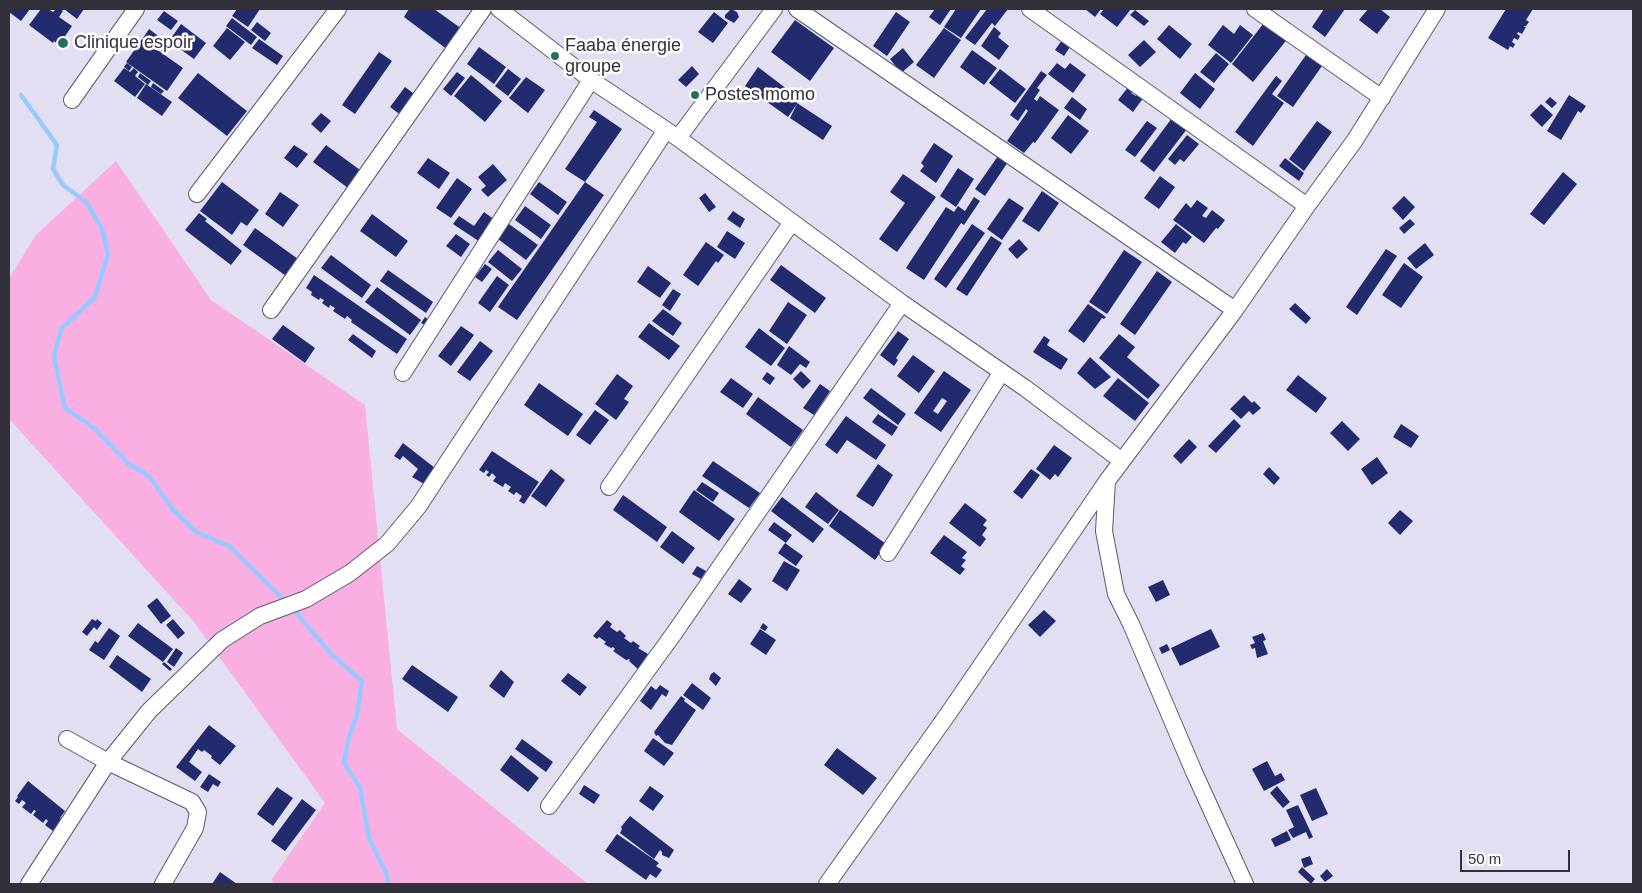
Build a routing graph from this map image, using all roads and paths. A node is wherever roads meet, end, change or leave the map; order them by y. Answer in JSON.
{"nodes":[{"id":1,"x":136,"y":9,"type":"edge"},
{"id":2,"x":338,"y":9,"type":"edge"},
{"id":3,"x":483,"y":9,"type":"edge"},
{"id":4,"x":499,"y":9,"type":"edge"},
{"id":5,"x":774,"y":9,"type":"edge"},
{"id":6,"x":797,"y":9,"type":"edge"},
{"id":7,"x":1030,"y":9,"type":"edge"},
{"id":8,"x":1255,"y":9,"type":"edge"},
{"id":9,"x":1436,"y":9,"type":"edge"},
{"id":10,"x":591,"y":80,"type":"junction"},
{"id":11,"x":1382,"y":98,"type":"junction"},
{"id":12,"x":72,"y":100,"type":"dead end"},
{"id":13,"x":672,"y":134,"type":"junction"},
{"id":14,"x":197,"y":194,"type":"dead end"},
{"id":15,"x":1307,"y":206,"type":"junction"},
{"id":16,"x":792,"y":222,"type":"junction"},
{"id":17,"x":902,"y":303,"type":"junction"},
{"id":18,"x":272,"y":310,"type":"dead end"},
{"id":19,"x":1235,"y":310,"type":"junction"},
{"id":20,"x":403,"y":373,"type":"dead end"},
{"id":21,"x":1002,"y":373,"type":"junction"},
{"id":22,"x":1122,"y":461,"type":"junction"},
{"id":23,"x":1107,"y":480,"type":"junction"},
{"id":24,"x":609,"y":487,"type":"dead end"},
{"id":25,"x":888,"y":553,"type":"dead end"},
{"id":26,"x":67,"y":739,"type":"dead end"},
{"id":27,"x":108,"y":762,"type":"junction"},
{"id":28,"x":549,"y":806,"type":"dead end"},
{"id":29,"x":30,"y":884,"type":"edge"},
{"id":30,"x":163,"y":884,"type":"edge"},
{"id":31,"x":827,"y":884,"type":"edge"},
{"id":32,"x":1245,"y":884,"type":"edge"}],
"edges":[{"from":1,"to":12,"type":"street"},
{"from":2,"to":14,"type":"street"},
{"from":3,"to":18,"type":"street"},
{"from":4,"to":10,"type":"street"},
{"from":5,"to":13,"type":"street"},
{"from":6,"to":19,"type":"street"},
{"from":7,"to":15,"type":"street"},
{"from":8,"to":11,"type":"street"},
{"from":9,"to":11,"type":"street"},
{"from":10,"to":13,"type":"street"},
{"from":10,"to":20,"type":"street"},
{"from":11,"to":15,"type":"street"},
{"from":13,"to":16,"type":"street"},
{"from":13,"to":27,"type":"street"},
{"from":15,"to":19,"type":"street"},
{"from":16,"to":17,"type":"street"},
{"from":16,"to":24,"type":"street"},
{"from":17,"to":21,"type":"street"},
{"from":17,"to":28,"type":"street"},
{"from":19,"to":22,"type":"street"},
{"from":21,"to":22,"type":"street"},
{"from":21,"to":25,"type":"street"},
{"from":22,"to":23,"type":"street"},
{"from":23,"to":31,"type":"street"},
{"from":23,"to":32,"type":"street"},
{"from":26,"to":27,"type":"street"},
{"from":27,"to":29,"type":"street"},
{"from":27,"to":30,"type":"street"}]}
